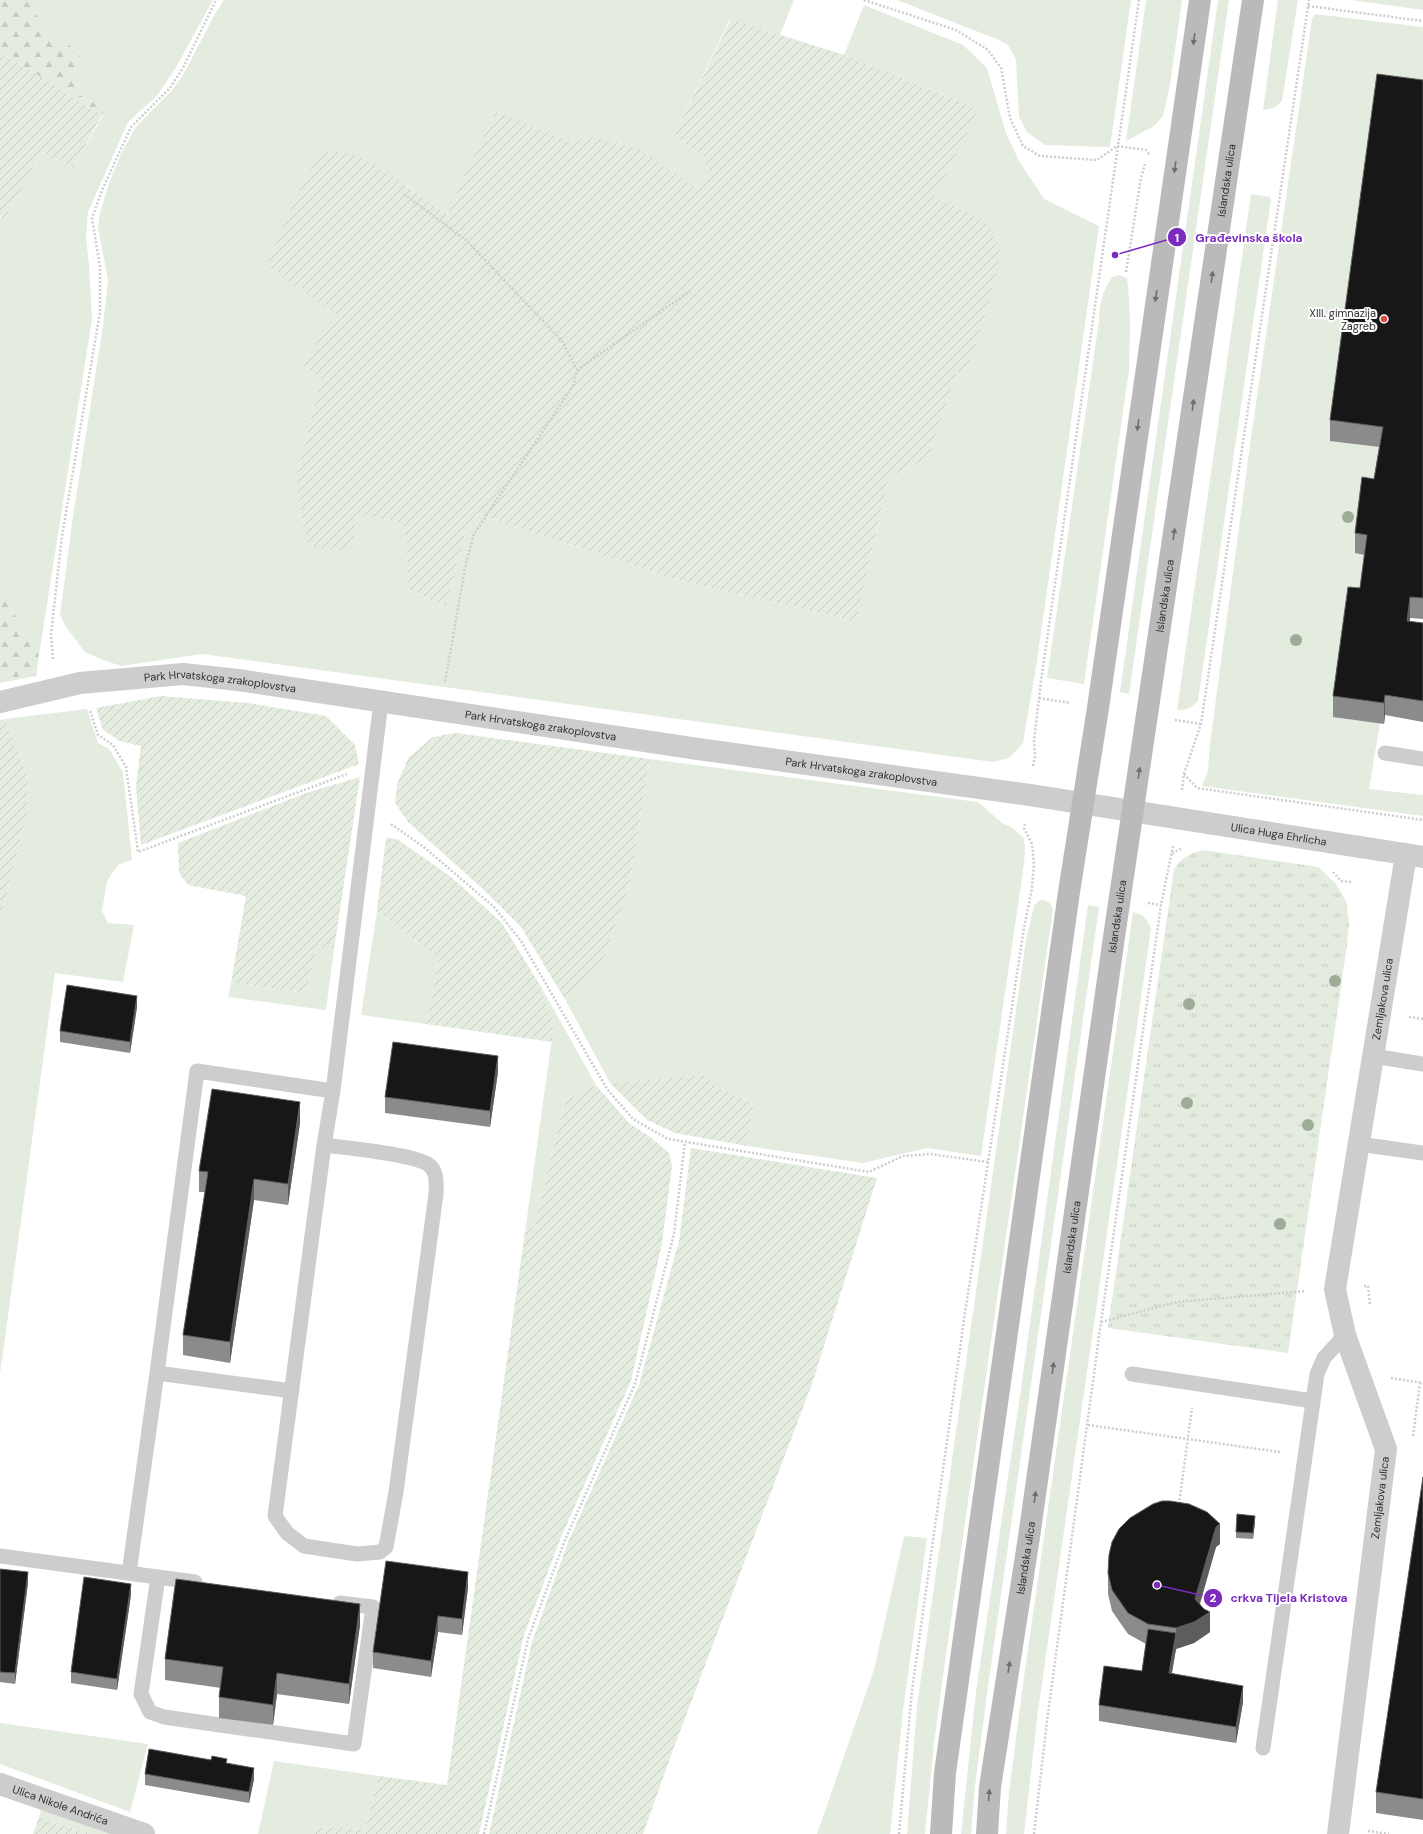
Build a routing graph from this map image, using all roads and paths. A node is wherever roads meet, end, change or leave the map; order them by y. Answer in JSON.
{"nodes":[{"id":1,"x":216,"y":0,"type":"edge"},
{"id":2,"x":864,"y":0,"type":"edge"},
{"id":3,"x":1139,"y":0,"type":"edge"},
{"id":4,"x":1200,"y":0,"type":"edge"},
{"id":5,"x":1253,"y":0,"type":"edge"},
{"id":6,"x":1309,"y":0,"type":"edge"},
{"id":7,"x":1308,"y":6,"type":"junction"},
{"id":8,"x":1423,"y":21,"type":"edge"},
{"id":9,"x":1117,"y":146,"type":"junction"},
{"id":10,"x":404,"y":194,"type":"dead end"},
{"id":11,"x":1126,"y":272,"type":"dead end"},
{"id":12,"x":690,"y":291,"type":"dead end"},
{"id":13,"x":577,"y":370,"type":"junction"},
{"id":14,"x":80,"y":683,"type":"junction"},
{"id":15,"x":444,"y":685,"type":"dead end"},
{"id":16,"x":56,"y":689,"type":"junction"},
{"id":17,"x":1039,"y":698,"type":"junction"},
{"id":18,"x":0,"y":702,"type":"edge"},
{"id":19,"x":382,"y":702,"type":"junction"},
{"id":20,"x":1071,"y":703,"type":"dead end"},
{"id":21,"x":1175,"y":720,"type":"dead end"},
{"id":22,"x":1201,"y":724,"type":"junction"},
{"id":23,"x":1385,"y":753,"type":"dead end"},
{"id":24,"x":1035,"y":756,"type":"dead end"},
{"id":25,"x":1423,"y":759,"type":"edge"},
{"id":26,"x":374,"y":765,"type":"junction"},
{"id":27,"x":1184,"y":774,"type":"junction"},
{"id":28,"x":1183,"y":784,"type":"dead end"},
{"id":29,"x":1082,"y":804,"type":"junction"},
{"id":30,"x":368,"y":807,"type":"junction"},
{"id":31,"x":1134,"y":812,"type":"junction"},
{"id":32,"x":1423,"y":820,"type":"edge"},
{"id":33,"x":1024,"y":828,"type":"dead end"},
{"id":34,"x":1173,"y":844,"type":"dead end"},
{"id":35,"x":1415,"y":856,"type":"edge"},
{"id":36,"x":1408,"y":1016,"type":"dead end"},
{"id":37,"x":1423,"y":1019,"type":"edge"},
{"id":38,"x":1373,"y":1056,"type":"junction"},
{"id":39,"x":1423,"y":1064,"type":"edge"},
{"id":40,"x":333,"y":1091,"type":"junction"},
{"id":41,"x":685,"y":1142,"type":"junction"},
{"id":42,"x":1358,"y":1144,"type":"junction"},
{"id":43,"x":324,"y":1145,"type":"junction"},
{"id":44,"x":1423,"y":1153,"type":"edge"},
{"id":45,"x":988,"y":1162,"type":"junction"},
{"id":46,"x":1312,"y":1290,"type":"dead end"},
{"id":47,"x":1101,"y":1322,"type":"junction"},
{"id":48,"x":1345,"y":1335,"type":"junction"},
{"id":49,"x":157,"y":1373,"type":"junction"},
{"id":50,"x":1132,"y":1374,"type":"dead end"},
{"id":51,"x":1196,"y":1384,"type":"junction"},
{"id":52,"x":292,"y":1391,"type":"junction"},
{"id":53,"x":1313,"y":1401,"type":"junction"},
{"id":54,"x":1088,"y":1425,"type":"junction"},
{"id":55,"x":1188,"y":1439,"type":"junction"},
{"id":56,"x":1305,"y":1456,"type":"junction"},
{"id":57,"x":1179,"y":1508,"type":"edge"},
{"id":58,"x":0,"y":1556,"type":"edge"},
{"id":59,"x":129,"y":1573,"type":"junction"},
{"id":60,"x":158,"y":1577,"type":"junction"},
{"id":61,"x":212,"y":1585,"type":"edge"},
{"id":62,"x":327,"y":1601,"type":"edge"},
{"id":63,"x":1263,"y":1748,"type":"dead end"},
{"id":64,"x":0,"y":1784,"type":"edge"},
{"id":65,"x":1367,"y":1831,"type":"dead end"},
{"id":66,"x":144,"y":1834,"type":"edge"},
{"id":67,"x":484,"y":1834,"type":"edge"},
{"id":68,"x":899,"y":1834,"type":"edge"},
{"id":69,"x":941,"y":1834,"type":"edge"},
{"id":70,"x":986,"y":1834,"type":"edge"},
{"id":71,"x":1034,"y":1834,"type":"edge"},
{"id":72,"x":1338,"y":1834,"type":"edge"},
{"id":73,"x":1389,"y":1834,"type":"edge"}],
"edges":[{"from":1,"to":16,"type":"path"},
{"from":2,"to":9,"type":"path"},
{"from":3,"to":9,"type":"path"},
{"from":4,"to":29,"type":"street","one_way":true},
{"from":31,"to":5,"type":"street","name":"Islandska ulica","one_way":true},
{"from":6,"to":7,"type":"path"},
{"from":7,"to":8,"type":"path"},
{"from":7,"to":22,"type":"path"},
{"from":9,"to":11,"type":"path"},
{"from":9,"to":17,"type":"path"},
{"from":10,"to":13,"type":"path"},
{"from":12,"to":13,"type":"path"},
{"from":13,"to":15,"type":"path"},
{"from":14,"to":16,"type":"street","name":"Park Hrvatskoga zrakoplovstva"},
{"from":14,"to":19,"type":"street","name":"Park Hrvatskoga zrakoplovstva"},
{"from":14,"to":26,"type":"path"},
{"from":16,"to":18,"type":"street","name":"Park Hrvatskoga zrakoplovstva"},
{"from":17,"to":20,"type":"path"},
{"from":17,"to":24,"type":"path"},
{"from":19,"to":26,"type":"lane"},
{"from":19,"to":29,"type":"street","name":"Park Hrvatskoga zrakoplovstva"},
{"from":21,"to":22,"type":"path"},
{"from":22,"to":27,"type":"path"},
{"from":23,"to":25,"type":"lane"},
{"from":26,"to":30,"type":"lane"},
{"from":27,"to":28,"type":"path"},
{"from":27,"to":32,"type":"path"},
{"from":29,"to":31,"type":"street","name":"Park Hrvatskoga zrakoplovstva"},
{"from":29,"to":69,"type":"street"},
{"from":30,"to":40,"type":"lane"},
{"from":30,"to":41,"type":"path"},
{"from":31,"to":35,"type":"street","name":"Ulica Huga Ehrlicha"},
{"from":70,"to":31,"type":"street","name":"Islandska ulica","one_way":true},
{"from":33,"to":45,"type":"path"},
{"from":34,"to":47,"type":"path"},
{"from":35,"to":38,"type":"street","name":"Zemljakova ulica"},
{"from":36,"to":37,"type":"path"},
{"from":38,"to":39,"type":"lane"},
{"from":38,"to":42,"type":"street","name":"Zemljakova ulica"},
{"from":40,"to":43,"type":"lane"},
{"from":40,"to":49,"type":"lane"},
{"from":41,"to":45,"type":"path"},
{"from":41,"to":67,"type":"path"},
{"from":42,"to":44,"type":"lane"},
{"from":42,"to":48,"type":"street","name":"Zemljakova ulica"},
{"from":43,"to":52,"type":"lane"},
{"from":43,"to":52,"type":"lane"},
{"from":45,"to":68,"type":"path"},
{"from":46,"to":47,"type":"path"},
{"from":47,"to":54,"type":"path"},
{"from":48,"to":53,"type":"lane"},
{"from":48,"to":72,"type":"street","name":"Zemljakova ulica"},
{"from":49,"to":52,"type":"lane"},
{"from":49,"to":59,"type":"lane"},
{"from":50,"to":51,"type":"lane"},
{"from":51,"to":53,"type":"lane"},
{"from":51,"to":55,"type":"path"},
{"from":53,"to":56,"type":"lane"},
{"from":54,"to":55,"type":"path"},
{"from":54,"to":71,"type":"path"},
{"from":55,"to":56,"type":"path"},
{"from":55,"to":57,"type":"path"},
{"from":56,"to":63,"type":"lane"},
{"from":58,"to":59,"type":"lane"},
{"from":59,"to":60,"type":"lane"},
{"from":60,"to":61,"type":"lane"},
{"from":60,"to":62,"type":"lane"},
{"from":64,"to":66,"type":"street","name":"Ulica Nikole Andrića"},
{"from":65,"to":73,"type":"path"}]}
